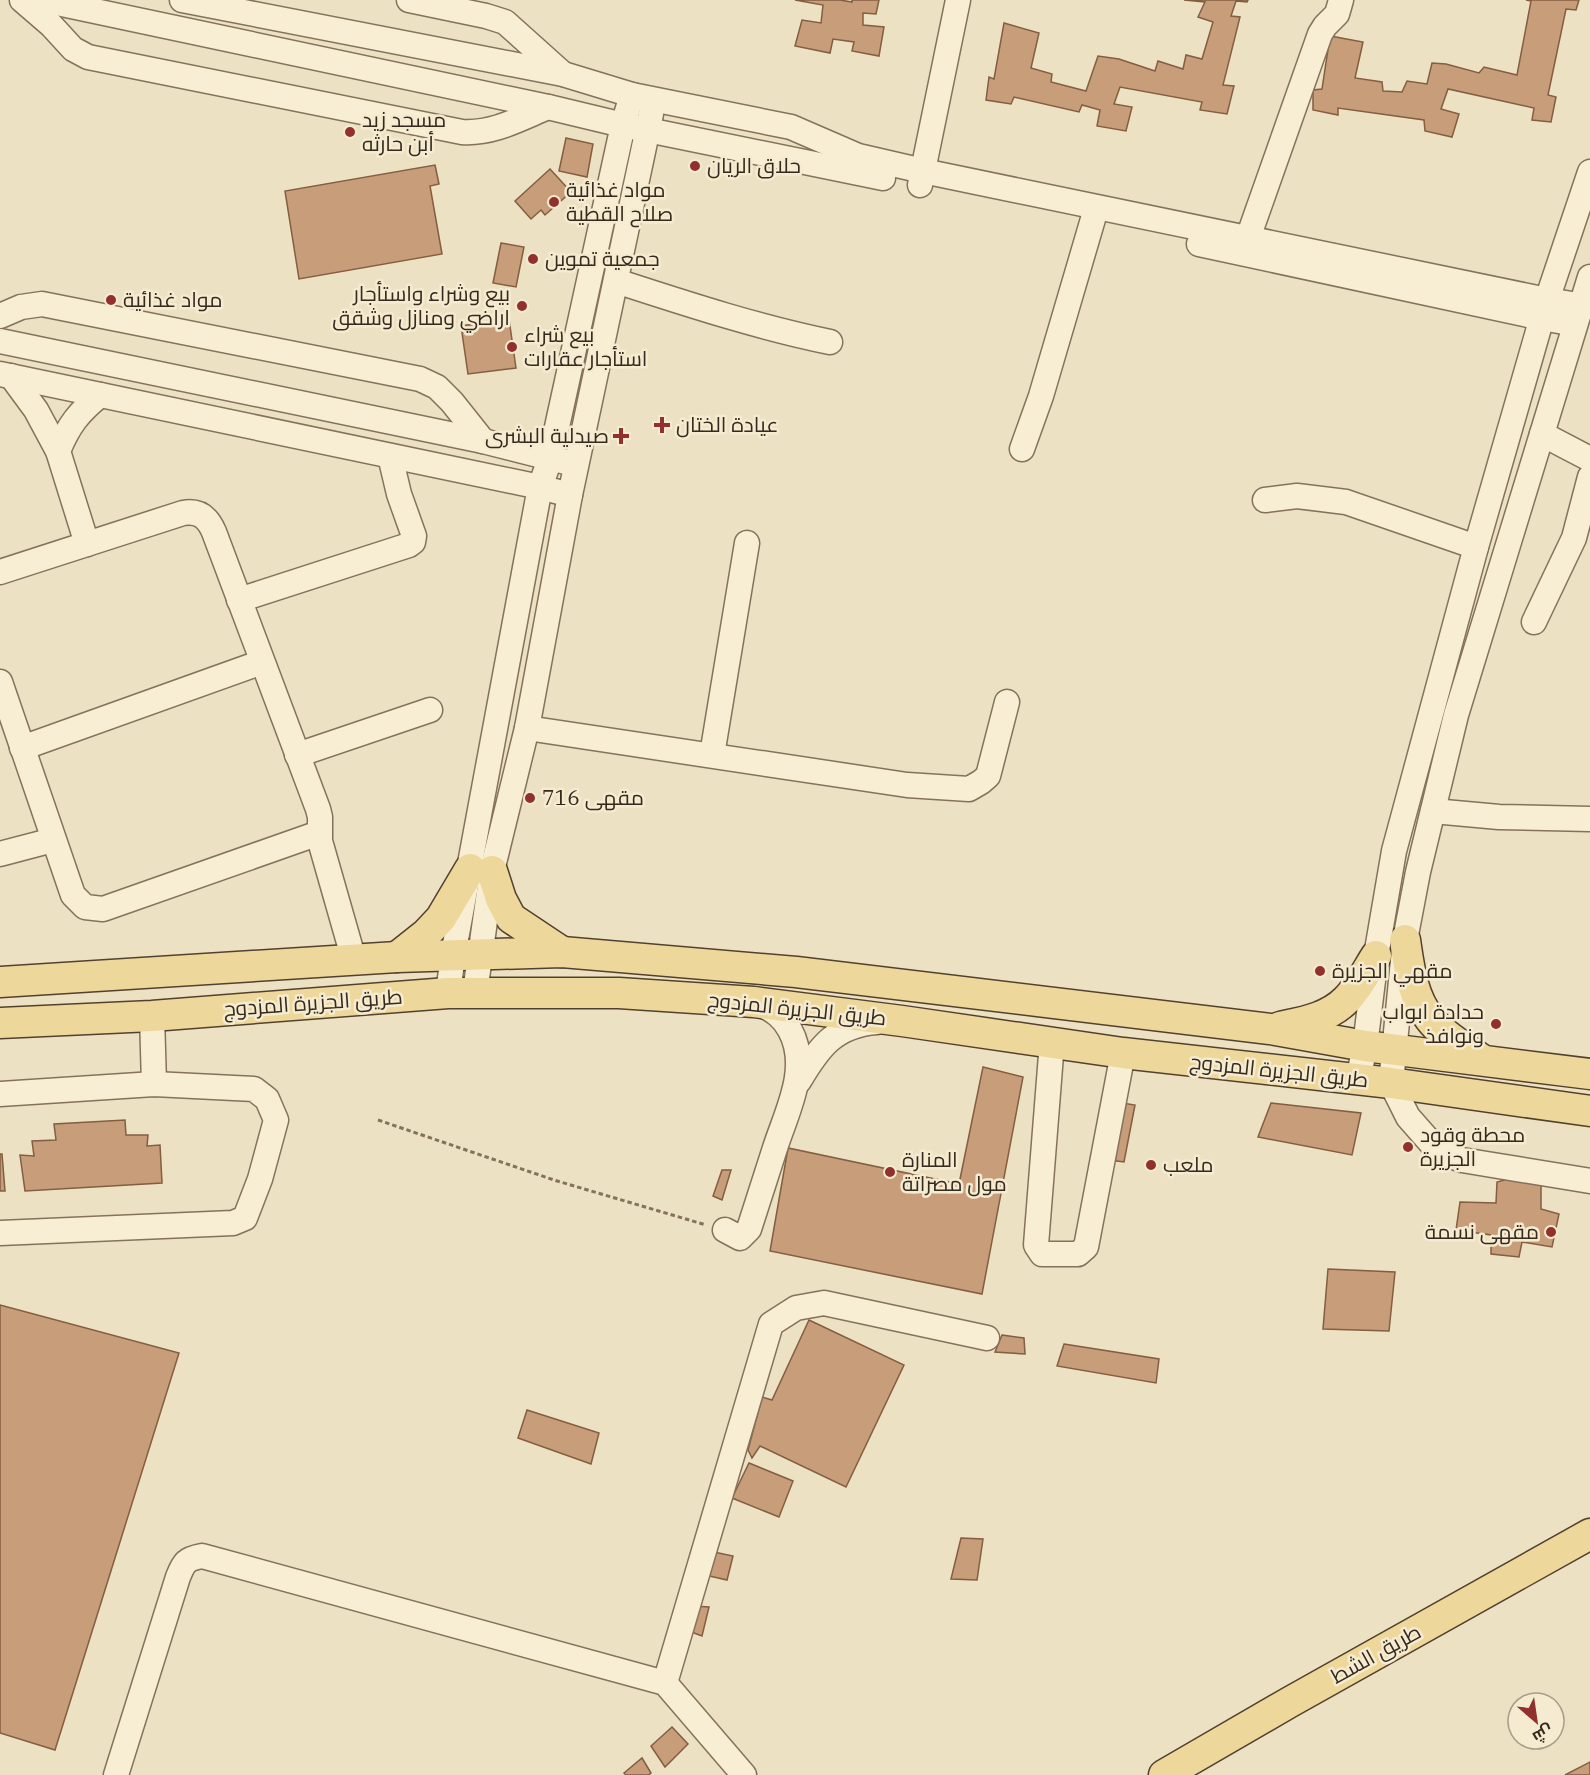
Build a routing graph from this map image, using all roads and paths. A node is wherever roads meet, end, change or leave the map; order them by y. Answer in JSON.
{"nodes":[{"id":1,"x":22,"y":0,"type":"edge"},
{"id":2,"x":43,"y":0,"type":"edge"},
{"id":3,"x":182,"y":0,"type":"edge"},
{"id":4,"x":409,"y":0,"type":"edge"},
{"id":5,"x":958,"y":0,"type":"edge"},
{"id":6,"x":1341,"y":0,"type":"edge"},
{"id":7,"x":563,"y":74,"type":"junction"},
{"id":8,"x":644,"y":98,"type":"junction"},
{"id":9,"x":548,"y":107,"type":"junction"},
{"id":10,"x":623,"y":125,"type":"junction"},
{"id":11,"x":647,"y":130,"type":"junction"},
{"id":12,"x":1590,"y":172,"type":"edge"},
{"id":13,"x":922,"y":178,"type":"junction"},
{"id":14,"x":1093,"y":219,"type":"junction"},
{"id":15,"x":1248,"y":238,"type":"junction"},
{"id":16,"x":1590,"y":278,"type":"edge"},
{"id":17,"x":616,"y":281,"type":"junction"},
{"id":18,"x":1544,"y":309,"type":"junction"},
{"id":19,"x":1582,"y":312,"type":"edge"},
{"id":20,"x":0,"y":316,"type":"edge"},
{"id":21,"x":0,"y":341,"type":"edge"},
{"id":22,"x":830,"y":342,"type":"dead end"},
{"id":23,"x":6,"y":375,"type":"edge"},
{"id":24,"x":100,"y":395,"type":"junction"},
{"id":25,"x":1542,"y":434,"type":"junction"},
{"id":26,"x":483,"y":441,"type":"junction"},
{"id":27,"x":1022,"y":449,"type":"dead end"},
{"id":28,"x":58,"y":451,"type":"junction"},
{"id":29,"x":390,"y":456,"type":"junction"},
{"id":30,"x":550,"y":459,"type":"junction"},
{"id":31,"x":1590,"y":459,"type":"edge"},
{"id":32,"x":577,"y":464,"type":"junction"},
{"id":33,"x":1590,"y":477,"type":"edge"},
{"id":34,"x":540,"y":487,"type":"junction"},
{"id":35,"x":570,"y":495,"type":"junction"},
{"id":36,"x":1265,"y":500,"type":"dead end"},
{"id":37,"x":747,"y":543,"type":"dead end"},
{"id":38,"x":87,"y":544,"type":"junction"},
{"id":39,"x":1476,"y":547,"type":"junction"},
{"id":40,"x":0,"y":572,"type":"edge"},
{"id":41,"x":239,"y":600,"type":"junction"},
{"id":42,"x":1534,"y":622,"type":"dead end"},
{"id":43,"x":262,"y":662,"type":"junction"},
{"id":44,"x":0,"y":682,"type":"edge"},
{"id":45,"x":1007,"y":702,"type":"dead end"},
{"id":46,"x":430,"y":710,"type":"dead end"},
{"id":47,"x":527,"y":728,"type":"junction"},
{"id":48,"x":22,"y":748,"type":"junction"},
{"id":49,"x":297,"y":755,"type":"junction"},
{"id":50,"x":712,"y":755,"type":"junction"},
{"id":51,"x":1433,"y":811,"type":"junction"},
{"id":52,"x":1590,"y":819,"type":"edge"},
{"id":53,"x":319,"y":833,"type":"junction"},
{"id":54,"x":53,"y":840,"type":"junction"},
{"id":55,"x":0,"y":854,"type":"edge"},
{"id":56,"x":481,"y":870,"type":"junction"},
{"id":57,"x":1405,"y":940,"type":"junction"},
{"id":58,"x":562,"y":952,"type":"junction"},
{"id":59,"x":467,"y":954,"type":"junction"},
{"id":60,"x":1376,"y":956,"type":"junction"},
{"id":61,"x":397,"y":957,"type":"junction"},
{"id":62,"x":354,"y":960,"type":"junction"},
{"id":63,"x":0,"y":982,"type":"edge"},
{"id":64,"x":461,"y":993,"type":"junction"},
{"id":65,"x":754,"y":1002,"type":"junction"},
{"id":66,"x":152,"y":1016,"type":"junction"},
{"id":67,"x":902,"y":1021,"type":"junction"},
{"id":68,"x":0,"y":1023,"type":"edge"},
{"id":69,"x":1270,"y":1029,"type":"junction"},
{"id":70,"x":1053,"y":1042,"type":"junction"},
{"id":71,"x":1365,"y":1046,"type":"junction"},
{"id":72,"x":1395,"y":1050,"type":"junction"},
{"id":73,"x":1123,"y":1053,"type":"junction"},
{"id":74,"x":1485,"y":1061,"type":"junction"},
{"id":75,"x":1590,"y":1074,"type":"edge"},
{"id":76,"x":1359,"y":1080,"type":"junction"},
{"id":77,"x":1391,"y":1083,"type":"junction"},
{"id":78,"x":154,"y":1084,"type":"junction"},
{"id":79,"x":796,"y":1086,"type":"junction"},
{"id":80,"x":0,"y":1094,"type":"edge"},
{"id":81,"x":1590,"y":1111,"type":"edge"},
{"id":82,"x":378,"y":1120,"type":"dead end"},
{"id":83,"x":1590,"y":1181,"type":"edge"},
{"id":84,"x":725,"y":1230,"type":"joint"},
{"id":85,"x":0,"y":1233,"type":"edge"},
{"id":86,"x":987,"y":1338,"type":"dead end"},
{"id":87,"x":1590,"y":1534,"type":"edge"},
{"id":88,"x":665,"y":1683,"type":"junction"},
{"id":89,"x":116,"y":1775,"type":"edge"},
{"id":90,"x":744,"y":1775,"type":"edge"},
{"id":91,"x":1164,"y":1775,"type":"edge"}],
"edges":[{"from":1,"to":9,"type":"street"},
{"from":2,"to":9,"type":"street"},
{"from":3,"to":7,"type":"street"},
{"from":4,"to":7,"type":"street"},
{"from":5,"to":13,"type":"street"},
{"from":6,"to":15,"type":"street"},
{"from":7,"to":8,"type":"street"},
{"from":8,"to":10,"type":"street"},
{"from":8,"to":11,"type":"street"},
{"from":8,"to":13,"type":"street"},
{"from":9,"to":10,"type":"street"},
{"from":10,"to":11,"type":"street"},
{"from":10,"to":30,"type":"street"},
{"from":11,"to":13,"type":"street"},
{"from":11,"to":17,"type":"street"},
{"from":12,"to":18,"type":"street"},
{"from":13,"to":14,"type":"street"},
{"from":13,"to":15,"type":"street"},
{"from":14,"to":18,"type":"street"},
{"from":14,"to":27,"type":"street"},
{"from":15,"to":18,"type":"street"},
{"from":16,"to":19,"type":"street"},
{"from":17,"to":22,"type":"street"},
{"from":17,"to":32,"type":"street"},
{"from":18,"to":19,"type":"street"},
{"from":18,"to":39,"type":"street"},
{"from":19,"to":25,"type":"street"},
{"from":20,"to":26,"type":"street"},
{"from":21,"to":26,"type":"street"},
{"from":23,"to":24,"type":"street"},
{"from":23,"to":28,"type":"street"},
{"from":24,"to":28,"type":"street"},
{"from":24,"to":29,"type":"street"},
{"from":25,"to":31,"type":"street"},
{"from":25,"to":51,"type":"street"},
{"from":26,"to":30,"type":"street"},
{"from":28,"to":38,"type":"street"},
{"from":29,"to":34,"type":"street"},
{"from":29,"to":41,"type":"street"},
{"from":30,"to":32,"type":"street"},
{"from":30,"to":34,"type":"street"},
{"from":32,"to":35,"type":"street"},
{"from":33,"to":42,"type":"street"},
{"from":34,"to":35,"type":"street"},
{"from":34,"to":56,"type":"street"},
{"from":35,"to":47,"type":"street"},
{"from":36,"to":39,"type":"street"},
{"from":37,"to":50,"type":"street"},
{"from":38,"to":40,"type":"street"},
{"from":38,"to":41,"type":"street"},
{"from":39,"to":60,"type":"street"},
{"from":41,"to":43,"type":"street"},
{"from":43,"to":48,"type":"street"},
{"from":43,"to":49,"type":"street"},
{"from":44,"to":48,"type":"street"},
{"from":45,"to":50,"type":"street"},
{"from":46,"to":49,"type":"street"},
{"from":47,"to":50,"type":"street"},
{"from":47,"to":56,"type":"street"},
{"from":48,"to":54,"type":"street"},
{"from":49,"to":53,"type":"street"},
{"from":51,"to":52,"type":"street"},
{"from":51,"to":57,"type":"street"},
{"from":53,"to":54,"type":"street"},
{"from":53,"to":62,"type":"street"},
{"from":54,"to":55,"type":"street"},
{"from":56,"to":58,"type":"main road"},
{"from":56,"to":59,"type":"street"},
{"from":56,"to":61,"type":"main road"},
{"from":57,"to":72,"type":"street"},
{"from":57,"to":74,"type":"main road"},
{"from":58,"to":59,"type":"main road","name":"طريق الجزيرة المزدوج"},
{"from":58,"to":69,"type":"main road","name":"طريق الجزيرة المزدوج"},
{"from":59,"to":61,"type":"main road","name":"طريق الجزيرة المزدوج"},
{"from":59,"to":64,"type":"street"},
{"from":60,"to":69,"type":"main road"},
{"from":60,"to":71,"type":"street"},
{"from":61,"to":62,"type":"main road","name":"طريق الجزيرة المزدوج"},
{"from":62,"to":63,"type":"main road","name":"طريق الجزيرة المزدوج"},
{"from":64,"to":65,"type":"main road","name":"طريق الجزيرة المزدوج"},
{"from":64,"to":66,"type":"main road","name":"طريق الجزيرة المزدوج"},
{"from":65,"to":67,"type":"main road","name":"طريق الجزيرة المزدوج"},
{"from":65,"to":79,"type":"street"},
{"from":66,"to":68,"type":"main road","name":"طريق الجزيرة المزدوج"},
{"from":66,"to":78,"type":"street"},
{"from":67,"to":70,"type":"main road","name":"طريق الجزيرة المزدوج"},
{"from":67,"to":79,"type":"street"},
{"from":69,"to":71,"type":"main road","name":"طريق الجزيرة المزدوج"},
{"from":70,"to":73,"type":"main road","name":"طريق الجزيرة المزدوج"},
{"from":70,"to":73,"type":"street"},
{"from":71,"to":72,"type":"main road","name":"طريق الجزيرة المزدوج"},
{"from":71,"to":76,"type":"street"},
{"from":72,"to":74,"type":"main road","name":"طريق الجزيرة المزدوج"},
{"from":72,"to":77,"type":"street"},
{"from":73,"to":76,"type":"main road","name":"طريق الجزيرة المزدوج"},
{"from":74,"to":75,"type":"main road","name":"طريق الجزيرة المزدوج"},
{"from":76,"to":77,"type":"main road","name":"طريق الجزيرة المزدوج"},
{"from":77,"to":81,"type":"main road","name":"طريق الجزيرة المزدوج"},
{"from":77,"to":83,"type":"street"},
{"from":78,"to":80,"type":"street"},
{"from":78,"to":85,"type":"street"},
{"from":79,"to":84,"type":"street"},
{"from":82,"to":84,"type":"path"},
{"from":86,"to":88,"type":"street"},
{"from":87,"to":91,"type":"main road","name":"طريق الشط"},
{"from":88,"to":89,"type":"street"},
{"from":88,"to":90,"type":"street"}]}
